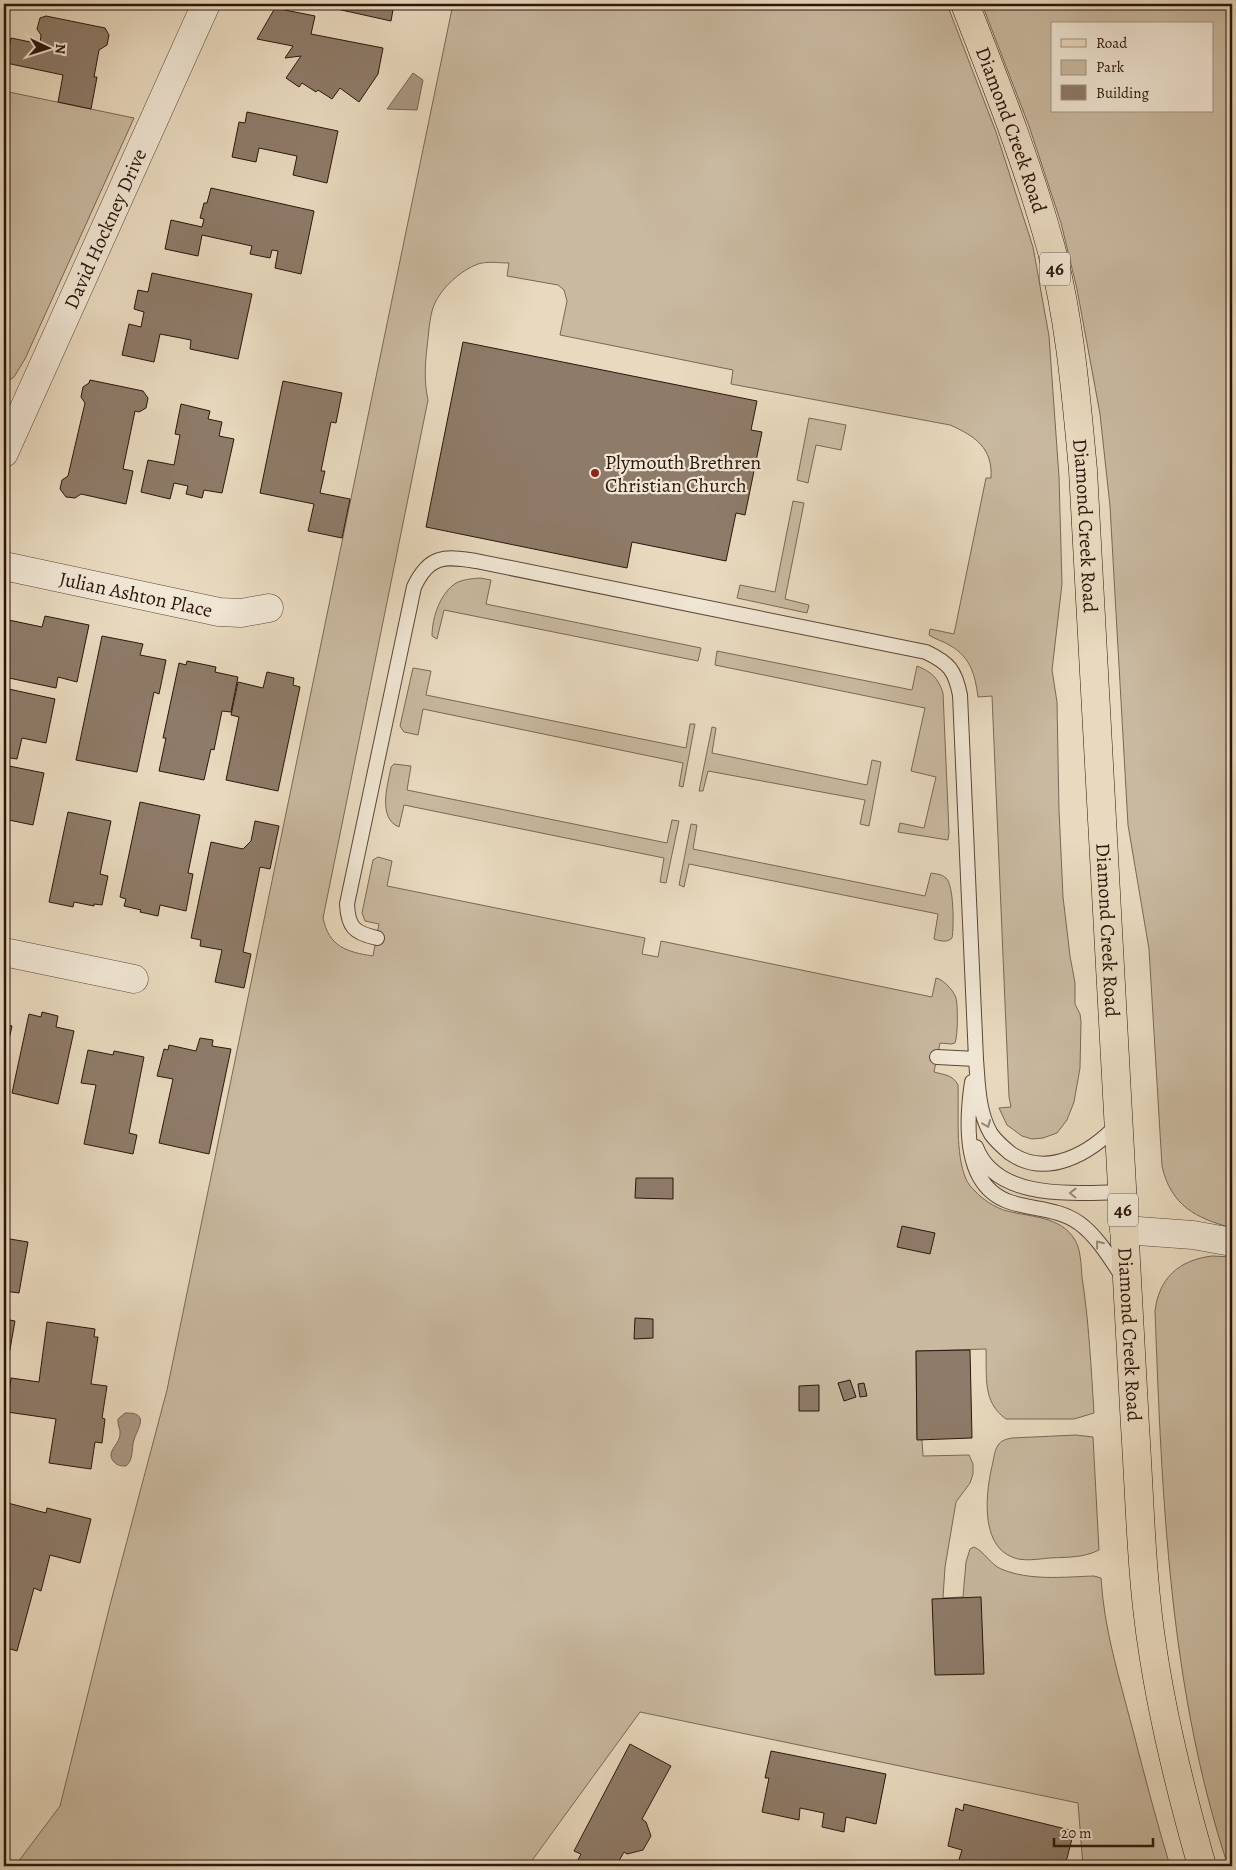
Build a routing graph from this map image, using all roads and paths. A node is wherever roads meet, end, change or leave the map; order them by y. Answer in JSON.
{"nodes":[{"id":1,"x":206,"y":4,"type":"edge"},
{"id":2,"x":965,"y":4,"type":"edge"},
{"id":3,"x":13,"y":410,"type":"edge"},
{"id":4,"x":4,"y":453,"type":"edge"},
{"id":5,"x":4,"y":566,"type":"edge"},
{"id":6,"x":269,"y":608,"type":"dead end"},
{"id":7,"x":376,"y":938,"type":"dead end"},
{"id":8,"x":4,"y":952,"type":"edge"},
{"id":9,"x":134,"y":980,"type":"dead end"},
{"id":10,"x":937,"y":1057,"type":"dead end"},
{"id":11,"x":976,"y":1059,"type":"junction"},
{"id":12,"x":1118,"y":1123,"type":"junction"},
{"id":13,"x":969,"y":1129,"type":"junction"},
{"id":14,"x":1122,"y":1192,"type":"junction"},
{"id":15,"x":1124,"y":1230,"type":"junction"},
{"id":16,"x":1232,"y":1242,"type":"edge"},
{"id":17,"x":1127,"y":1283,"type":"junction"},
{"id":18,"x":1202,"y":1866,"type":"edge"}],
"edges":[{"from":1,"to":3,"type":"street","name":"David Hockney Drive"},
{"from":2,"to":12,"type":"main road","name":"Diamond Creek Road","number":"46"},
{"from":3,"to":4,"type":"street","name":"David Hockney Drive"},
{"from":5,"to":6,"type":"street","name":"Julian Ashton Place"},
{"from":7,"to":11,"type":"lane"},
{"from":8,"to":9,"type":"street"},
{"from":10,"to":11,"type":"lane"},
{"from":11,"to":12,"type":"lane","one_way":true},
{"from":11,"to":13,"type":"lane"},
{"from":12,"to":14,"type":"main road","name":"Diamond Creek Road","number":"46"},
{"from":14,"to":13,"type":"lane","one_way":true},
{"from":17,"to":13,"type":"lane","one_way":true},
{"from":14,"to":15,"type":"main road","name":"Diamond Creek Road","number":"46"},
{"from":15,"to":16,"type":"street"},
{"from":15,"to":17,"type":"main road","name":"Diamond Creek Road","number":"46"},
{"from":17,"to":18,"type":"main road","name":"Diamond Creek Road","number":"46"}]}
